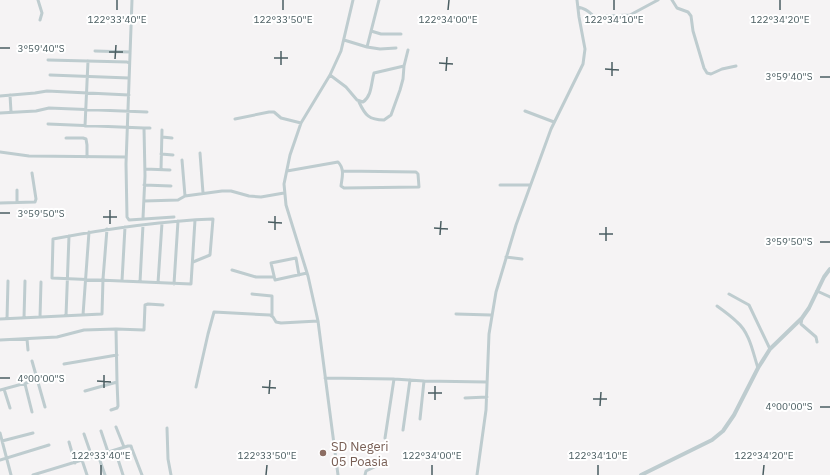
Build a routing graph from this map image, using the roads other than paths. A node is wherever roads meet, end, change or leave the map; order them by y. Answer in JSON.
{"nodes":[{"id":1,"x":38,"y":0,"type":"edge"},
{"id":2,"x":132,"y":0,"type":"edge"},
{"id":3,"x":353,"y":0,"type":"edge"},
{"id":4,"x":379,"y":0,"type":"edge"},
{"id":5,"x":577,"y":0,"type":"edge"},
{"id":6,"x":658,"y":0,"type":"edge"},
{"id":7,"x":672,"y":0,"type":"edge"},
{"id":8,"x":578,"y":7,"type":"junction"},
{"id":9,"x":40,"y":20,"type":"dead end"},
{"id":10,"x":371,"y":31,"type":"junction"},
{"id":11,"x":402,"y":34,"type":"dead end"},
{"id":12,"x":344,"y":40,"type":"junction"},
{"id":13,"x":367,"y":47,"type":"junction"},
{"id":14,"x":396,"y":48,"type":"dead end"},
{"id":15,"x":408,"y":50,"type":"dead end"},
{"id":16,"x":95,"y":51,"type":"dead end"},
{"id":17,"x":130,"y":52,"type":"junction"},
{"id":18,"x":48,"y":60,"type":"dead end"},
{"id":19,"x":88,"y":61,"type":"junction"},
{"id":20,"x":129,"y":64,"type":"junction"},
{"id":21,"x":404,"y":66,"type":"junction"},
{"id":22,"x":736,"y":66,"type":"dead end"},
{"id":23,"x":50,"y":75,"type":"dead end"},
{"id":24,"x":330,"y":75,"type":"junction"},
{"id":25,"x":87,"y":77,"type":"junction"},
{"id":26,"x":129,"y":78,"type":"junction"},
{"id":27,"x":87,"y":92,"type":"junction"},
{"id":28,"x":10,"y":95,"type":"junction"},
{"id":29,"x":128,"y":95,"type":"junction"},
{"id":30,"x":0,"y":96,"type":"edge"},
{"id":31,"x":359,"y":102,"type":"junction"},
{"id":32,"x":86,"y":109,"type":"junction"},
{"id":33,"x":128,"y":111,"type":"junction"},
{"id":34,"x":525,"y":111,"type":"dead end"},
{"id":35,"x":11,"y":112,"type":"junction"},
{"id":36,"x":147,"y":112,"type":"dead end"},
{"id":37,"x":0,"y":113,"type":"edge"},
{"id":38,"x":235,"y":119,"type":"dead end"},
{"id":39,"x":554,"y":122,"type":"junction"},
{"id":40,"x":301,"y":123,"type":"junction"},
{"id":41,"x":48,"y":124,"type":"dead end"},
{"id":42,"x":85,"y":126,"type":"junction"},
{"id":43,"x":128,"y":127,"type":"junction"},
{"id":44,"x":144,"y":128,"type":"junction"},
{"id":45,"x":150,"y":128,"type":"dead end"},
{"id":46,"x":162,"y":130,"type":"dead end"},
{"id":47,"x":162,"y":137,"type":"junction"},
{"id":48,"x":66,"y":138,"type":"dead end"},
{"id":49,"x":172,"y":138,"type":"dead end"},
{"id":50,"x":0,"y":152,"type":"edge"},
{"id":51,"x":200,"y":153,"type":"dead end"},
{"id":52,"x":161,"y":154,"type":"junction"},
{"id":53,"x":173,"y":155,"type":"dead end"},
{"id":54,"x":87,"y":157,"type":"junction"},
{"id":55,"x":126,"y":158,"type":"junction"},
{"id":56,"x":182,"y":160,"type":"dead end"},
{"id":57,"x":144,"y":169,"type":"junction"},
{"id":58,"x":161,"y":170,"type":"junction"},
{"id":59,"x":170,"y":170,"type":"dead end"},
{"id":60,"x":287,"y":171,"type":"junction"},
{"id":61,"x":342,"y":171,"type":"junction"},
{"id":62,"x":32,"y":173,"type":"dead end"},
{"id":63,"x":144,"y":185,"type":"junction"},
{"id":64,"x":500,"y":185,"type":"dead end"},
{"id":65,"x":530,"y":185,"type":"junction"},
{"id":66,"x":171,"y":186,"type":"dead end"},
{"id":67,"x":18,"y":190,"type":"dead end"},
{"id":68,"x":284,"y":193,"type":"junction"},
{"id":69,"x":203,"y":194,"type":"junction"},
{"id":70,"x":185,"y":196,"type":"junction"},
{"id":71,"x":144,"y":201,"type":"junction"},
{"id":72,"x":17,"y":202,"type":"junction"},
{"id":73,"x":0,"y":203,"type":"edge"},
{"id":74,"x":174,"y":217,"type":"dead end"},
{"id":75,"x":143,"y":218,"type":"junction"},
{"id":76,"x":195,"y":220,"type":"junction"},
{"id":77,"x":178,"y":221,"type":"junction"},
{"id":78,"x":162,"y":223,"type":"junction"},
{"id":79,"x":143,"y":225,"type":"junction"},
{"id":80,"x":125,"y":227,"type":"junction"},
{"id":81,"x":107,"y":230,"type":"junction"},
{"id":82,"x":89,"y":232,"type":"junction"},
{"id":83,"x":69,"y":236,"type":"junction"},
{"id":84,"x":506,"y":257,"type":"junction"},
{"id":85,"x":522,"y":260,"type":"dead end"},
{"id":86,"x":193,"y":262,"type":"junction"},
{"id":87,"x":830,"y":269,"type":"edge"},
{"id":88,"x":232,"y":270,"type":"dead end"},
{"id":89,"x":307,"y":273,"type":"junction"},
{"id":90,"x":300,"y":274,"type":"junction"},
{"id":91,"x":274,"y":277,"type":"junction"},
{"id":92,"x":67,"y":278,"type":"junction"},
{"id":93,"x":85,"y":278,"type":"junction"},
{"id":94,"x":103,"y":279,"type":"junction"},
{"id":95,"x":8,"y":281,"type":"dead end"},
{"id":96,"x":25,"y":281,"type":"dead end"},
{"id":97,"x":122,"y":281,"type":"junction"},
{"id":98,"x":41,"y":282,"type":"dead end"},
{"id":99,"x":140,"y":282,"type":"junction"},
{"id":100,"x":158,"y":283,"type":"junction"},
{"id":101,"x":174,"y":284,"type":"junction"},
{"id":102,"x":817,"y":291,"type":"junction"},
{"id":103,"x":252,"y":294,"type":"dead end"},
{"id":104,"x":730,"y":294,"type":"dead end"},
{"id":105,"x":830,"y":297,"type":"edge"},
{"id":106,"x":163,"y":305,"type":"dead end"},
{"id":107,"x":717,"y":306,"type":"dead end"},
{"id":108,"x":456,"y":314,"type":"dead end"},
{"id":109,"x":491,"y":314,"type":"junction"},
{"id":110,"x":83,"y":315,"type":"junction"},
{"id":111,"x":66,"y":316,"type":"junction"},
{"id":112,"x":272,"y":316,"type":"junction"},
{"id":113,"x":40,"y":317,"type":"junction"},
{"id":114,"x":24,"y":318,"type":"junction"},
{"id":115,"x":802,"y":318,"type":"junction"},
{"id":116,"x":0,"y":319,"type":"edge"},
{"id":117,"x":7,"y":319,"type":"junction"},
{"id":118,"x":318,"y":320,"type":"junction"},
{"id":119,"x":116,"y":329,"type":"junction"},
{"id":120,"x":27,"y":339,"type":"junction"},
{"id":121,"x":0,"y":340,"type":"edge"},
{"id":122,"x":817,"y":342,"type":"dead end"},
{"id":123,"x":28,"y":350,"type":"dead end"},
{"id":124,"x":770,"y":350,"type":"junction"},
{"id":125,"x":117,"y":355,"type":"junction"},
{"id":126,"x":32,"y":361,"type":"dead end"},
{"id":127,"x":64,"y":364,"type":"dead end"},
{"id":128,"x":758,"y":368,"type":"junction"},
{"id":129,"x":325,"y":378,"type":"junction"},
{"id":130,"x":394,"y":379,"type":"junction"},
{"id":131,"x":37,"y":380,"type":"junction"},
{"id":132,"x":410,"y":380,"type":"junction"},
{"id":133,"x":424,"y":381,"type":"junction"},
{"id":134,"x":117,"y":382,"type":"junction"},
{"id":135,"x":487,"y":382,"type":"junction"},
{"id":136,"x":24,"y":384,"type":"junction"},
{"id":137,"x":196,"y":387,"type":"dead end"},
{"id":138,"x":4,"y":389,"type":"junction"},
{"id":139,"x":0,"y":390,"type":"edge"},
{"id":140,"x":85,"y":392,"type":"dead end"},
{"id":141,"x":487,"y":397,"type":"junction"},
{"id":142,"x":465,"y":398,"type":"dead end"},
{"id":143,"x":45,"y":407,"type":"dead end"},
{"id":144,"x":10,"y":408,"type":"dead end"},
{"id":145,"x":111,"y":410,"type":"dead end"},
{"id":146,"x":32,"y":412,"type":"dead end"},
{"id":147,"x":420,"y":419,"type":"dead end"},
{"id":148,"x":116,"y":427,"type":"dead end"},
{"id":149,"x":167,"y":428,"type":"dead end"},
{"id":150,"x":403,"y":430,"type":"dead end"},
{"id":151,"x":101,"y":431,"type":"dead end"},
{"id":152,"x":0,"y":433,"type":"edge"},
{"id":153,"x":33,"y":433,"type":"dead end"},
{"id":154,"x":84,"y":434,"type":"dead end"},
{"id":155,"x":384,"y":438,"type":"dead end"},
{"id":156,"x":69,"y":442,"type":"dead end"},
{"id":157,"x":2,"y":444,"type":"edge"},
{"id":158,"x":49,"y":445,"type":"dead end"},
{"id":159,"x":124,"y":447,"type":"junction"},
{"id":160,"x":115,"y":450,"type":"junction"},
{"id":161,"x":108,"y":452,"type":"junction"},
{"id":162,"x":98,"y":455,"type":"junction"},
{"id":163,"x":7,"y":457,"type":"junction"},
{"id":164,"x":92,"y":457,"type":"junction"},
{"id":165,"x":0,"y":460,"type":"edge"},
{"id":166,"x":82,"y":460,"type":"junction"},
{"id":167,"x":74,"y":462,"type":"junction"},
{"id":168,"x":383,"y":463,"type":"dead end"},
{"id":169,"x":11,"y":475,"type":"edge"},
{"id":170,"x":33,"y":475,"type":"edge"},
{"id":171,"x":87,"y":475,"type":"edge"},
{"id":172,"x":105,"y":475,"type":"edge"},
{"id":173,"x":123,"y":475,"type":"edge"},
{"id":174,"x":142,"y":475,"type":"edge"},
{"id":175,"x":171,"y":475,"type":"edge"},
{"id":176,"x":338,"y":475,"type":"edge"},
{"id":177,"x":365,"y":475,"type":"edge"},
{"id":178,"x":477,"y":475,"type":"edge"},
{"id":179,"x":642,"y":475,"type":"edge"}],
"edges":[{"from":1,"to":9,"type":"street"},
{"from":2,"to":17,"type":"street"},
{"from":3,"to":12,"type":"street"},
{"from":4,"to":10,"type":"street"},
{"from":5,"to":8,"type":"street"},
{"from":6,"to":8,"type":"street"},
{"from":7,"to":22,"type":"street"},
{"from":8,"to":39,"type":"street"},
{"from":10,"to":11,"type":"street"},
{"from":10,"to":13,"type":"street"},
{"from":12,"to":13,"type":"street"},
{"from":12,"to":24,"type":"street"},
{"from":13,"to":14,"type":"street"},
{"from":15,"to":21,"type":"street"},
{"from":16,"to":17,"type":"street"},
{"from":17,"to":20,"type":"street"},
{"from":18,"to":19,"type":"street"},
{"from":19,"to":20,"type":"street"},
{"from":19,"to":25,"type":"street"},
{"from":20,"to":26,"type":"street"},
{"from":21,"to":31,"type":"street"},
{"from":21,"to":31,"type":"street"},
{"from":23,"to":25,"type":"street"},
{"from":24,"to":31,"type":"street"},
{"from":24,"to":40,"type":"street"},
{"from":25,"to":26,"type":"street"},
{"from":25,"to":27,"type":"street"},
{"from":26,"to":29,"type":"street"},
{"from":27,"to":28,"type":"street"},
{"from":27,"to":29,"type":"street"},
{"from":27,"to":32,"type":"street"},
{"from":28,"to":30,"type":"street"},
{"from":28,"to":35,"type":"street"},
{"from":29,"to":33,"type":"street"},
{"from":32,"to":33,"type":"street"},
{"from":32,"to":35,"type":"street"},
{"from":32,"to":42,"type":"street"},
{"from":33,"to":36,"type":"street"},
{"from":33,"to":43,"type":"street"},
{"from":34,"to":39,"type":"street"},
{"from":35,"to":37,"type":"street"},
{"from":38,"to":40,"type":"street"},
{"from":39,"to":65,"type":"street"},
{"from":40,"to":60,"type":"street"},
{"from":41,"to":42,"type":"street"},
{"from":42,"to":43,"type":"street"},
{"from":43,"to":44,"type":"street"},
{"from":43,"to":55,"type":"street"},
{"from":44,"to":45,"type":"street"},
{"from":44,"to":57,"type":"street"},
{"from":46,"to":47,"type":"street"},
{"from":47,"to":49,"type":"street"},
{"from":47,"to":52,"type":"street"},
{"from":48,"to":54,"type":"street"},
{"from":50,"to":54,"type":"street"},
{"from":51,"to":69,"type":"street"},
{"from":52,"to":53,"type":"street"},
{"from":52,"to":58,"type":"street"},
{"from":54,"to":55,"type":"street"},
{"from":55,"to":75,"type":"street"},
{"from":56,"to":70,"type":"street"},
{"from":57,"to":58,"type":"street"},
{"from":57,"to":63,"type":"street"},
{"from":58,"to":59,"type":"street"},
{"from":60,"to":61,"type":"street"},
{"from":60,"to":68,"type":"street"},
{"from":61,"to":61,"type":"street"},
{"from":62,"to":72,"type":"street"},
{"from":63,"to":66,"type":"street"},
{"from":63,"to":71,"type":"street"},
{"from":64,"to":65,"type":"street"},
{"from":65,"to":84,"type":"street"},
{"from":67,"to":72,"type":"street"},
{"from":68,"to":69,"type":"street"},
{"from":68,"to":89,"type":"street"},
{"from":69,"to":70,"type":"street"},
{"from":70,"to":71,"type":"street"},
{"from":71,"to":75,"type":"street"},
{"from":72,"to":73,"type":"street"},
{"from":74,"to":75,"type":"street"},
{"from":76,"to":77,"type":"street"},
{"from":76,"to":86,"type":"street"},
{"from":76,"to":86,"type":"street"},
{"from":77,"to":78,"type":"street"},
{"from":77,"to":101,"type":"street"},
{"from":78,"to":79,"type":"street"},
{"from":78,"to":100,"type":"street"},
{"from":79,"to":80,"type":"street"},
{"from":79,"to":99,"type":"street"},
{"from":80,"to":81,"type":"street"},
{"from":80,"to":97,"type":"street"},
{"from":81,"to":82,"type":"street"},
{"from":81,"to":94,"type":"street"},
{"from":82,"to":83,"type":"street"},
{"from":82,"to":93,"type":"street"},
{"from":83,"to":92,"type":"street"},
{"from":83,"to":92,"type":"street"},
{"from":84,"to":85,"type":"street"},
{"from":84,"to":109,"type":"street"},
{"from":86,"to":101,"type":"street"},
{"from":87,"to":102,"type":"street"},
{"from":88,"to":91,"type":"street"},
{"from":89,"to":90,"type":"street"},
{"from":89,"to":118,"type":"street"},
{"from":90,"to":91,"type":"street"},
{"from":90,"to":91,"type":"street"},
{"from":92,"to":93,"type":"street"},
{"from":92,"to":111,"type":"street"},
{"from":93,"to":94,"type":"street"},
{"from":93,"to":110,"type":"street"},
{"from":94,"to":97,"type":"street"},
{"from":94,"to":110,"type":"street"},
{"from":95,"to":117,"type":"street"},
{"from":96,"to":114,"type":"street"},
{"from":97,"to":99,"type":"street"},
{"from":98,"to":113,"type":"street"},
{"from":99,"to":100,"type":"street"},
{"from":100,"to":101,"type":"street"},
{"from":102,"to":105,"type":"street"},
{"from":102,"to":115,"type":"street"},
{"from":103,"to":112,"type":"street"},
{"from":104,"to":124,"type":"street"},
{"from":106,"to":119,"type":"street"},
{"from":107,"to":128,"type":"street"},
{"from":108,"to":109,"type":"street"},
{"from":109,"to":135,"type":"street"},
{"from":110,"to":111,"type":"street"},
{"from":111,"to":113,"type":"street"},
{"from":112,"to":118,"type":"street"},
{"from":112,"to":137,"type":"street"},
{"from":113,"to":114,"type":"street"},
{"from":114,"to":117,"type":"street"},
{"from":115,"to":122,"type":"street"},
{"from":115,"to":124,"type":"street"},
{"from":116,"to":117,"type":"street"},
{"from":118,"to":129,"type":"street"},
{"from":119,"to":120,"type":"street"},
{"from":119,"to":125,"type":"street"},
{"from":120,"to":121,"type":"street"},
{"from":120,"to":123,"type":"street"},
{"from":124,"to":128,"type":"street"},
{"from":125,"to":127,"type":"street"},
{"from":125,"to":134,"type":"street"},
{"from":126,"to":131,"type":"street"},
{"from":128,"to":179,"type":"street"},
{"from":129,"to":130,"type":"street"},
{"from":129,"to":176,"type":"street"},
{"from":130,"to":132,"type":"street"},
{"from":130,"to":155,"type":"street"},
{"from":131,"to":136,"type":"street"},
{"from":131,"to":143,"type":"street"},
{"from":132,"to":133,"type":"street"},
{"from":132,"to":150,"type":"street"},
{"from":133,"to":135,"type":"street"},
{"from":133,"to":147,"type":"street"},
{"from":134,"to":140,"type":"street"},
{"from":134,"to":145,"type":"street"},
{"from":135,"to":141,"type":"street"},
{"from":136,"to":138,"type":"street"},
{"from":136,"to":146,"type":"street"},
{"from":138,"to":139,"type":"street"},
{"from":138,"to":144,"type":"street"},
{"from":141,"to":142,"type":"street"},
{"from":141,"to":178,"type":"street"},
{"from":148,"to":159,"type":"street"},
{"from":149,"to":175,"type":"street"},
{"from":151,"to":161,"type":"street"},
{"from":152,"to":157,"type":"street"},
{"from":153,"to":157,"type":"street"},
{"from":154,"to":164,"type":"street"},
{"from":156,"to":167,"type":"street"},
{"from":157,"to":163,"type":"street"},
{"from":158,"to":163,"type":"street"},
{"from":159,"to":160,"type":"street"},
{"from":159,"to":174,"type":"street"},
{"from":160,"to":161,"type":"street"},
{"from":160,"to":173,"type":"street"},
{"from":161,"to":162,"type":"street"},
{"from":162,"to":164,"type":"street"},
{"from":162,"to":172,"type":"street"},
{"from":163,"to":165,"type":"street"},
{"from":163,"to":169,"type":"street"},
{"from":164,"to":166,"type":"street"},
{"from":166,"to":167,"type":"street"},
{"from":166,"to":171,"type":"street"},
{"from":167,"to":170,"type":"street"},
{"from":168,"to":177,"type":"street"}]}
